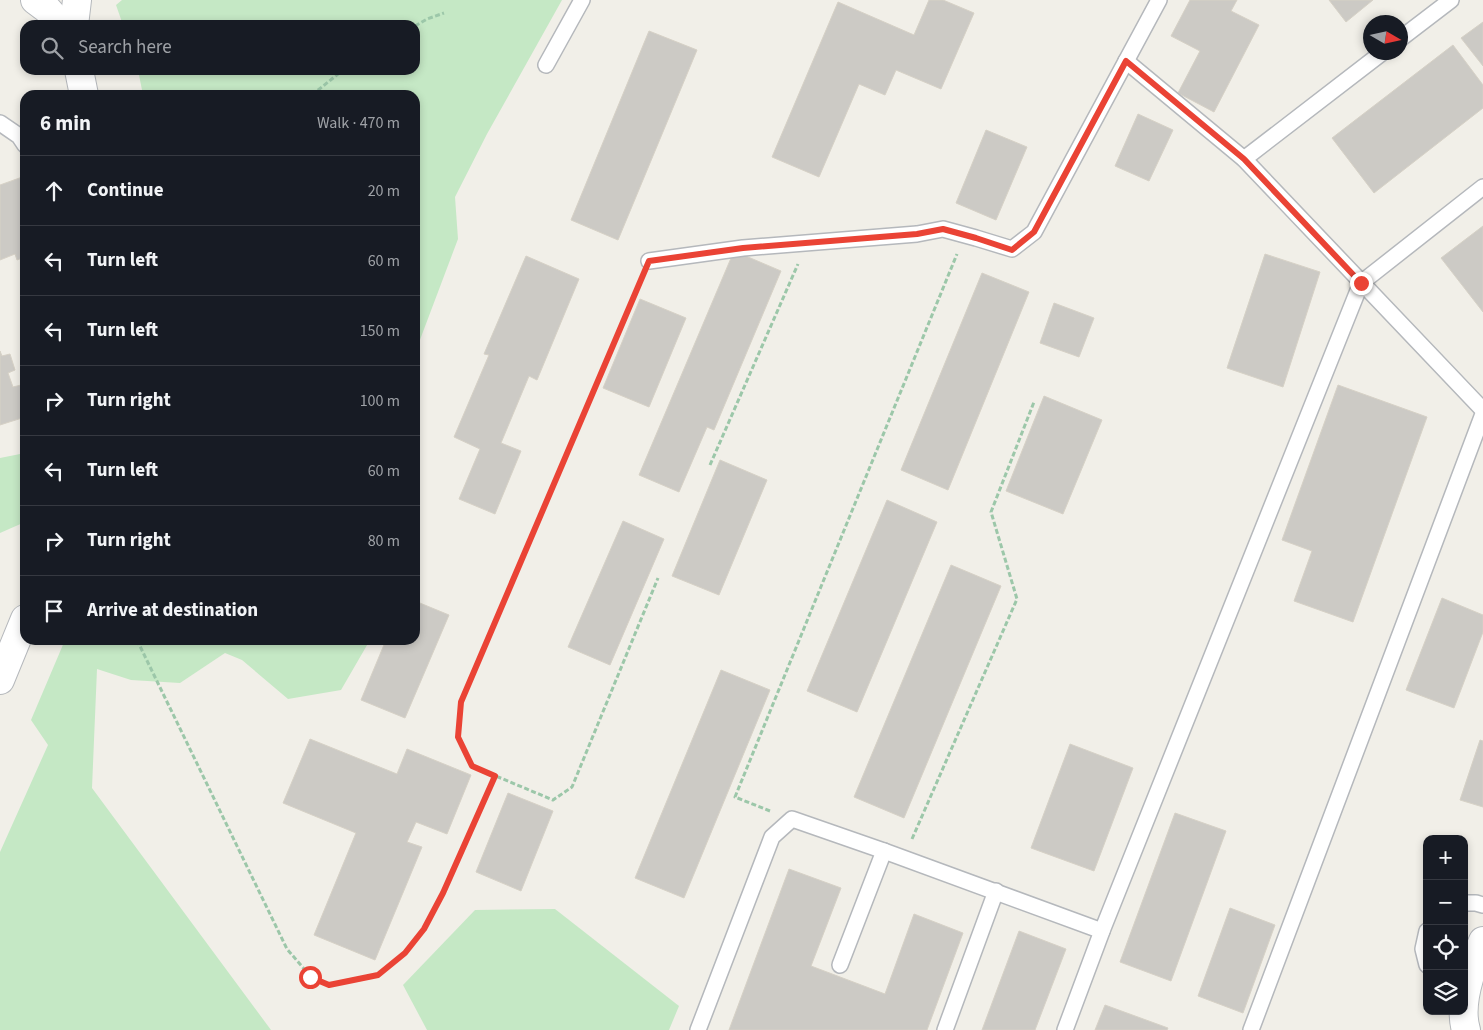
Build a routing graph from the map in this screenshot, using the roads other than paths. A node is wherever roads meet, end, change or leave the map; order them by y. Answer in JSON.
{"nodes":[{"id":1,"x":35,"y":0,"type":"edge"},
{"id":2,"x":77,"y":0,"type":"edge"},
{"id":3,"x":582,"y":0,"type":"edge"},
{"id":4,"x":1159,"y":0,"type":"edge"},
{"id":5,"x":1451,"y":0,"type":"edge"},
{"id":6,"x":57,"y":20,"type":"edge"},
{"id":7,"x":75,"y":20,"type":"edge"},
{"id":8,"x":1408,"y":33,"type":"edge"},
{"id":9,"x":1372,"y":60,"type":"edge"},
{"id":10,"x":1126,"y":61,"type":"junction"},
{"id":11,"x":546,"y":65,"type":"dead end"},
{"id":12,"x":80,"y":75,"type":"edge"},
{"id":13,"x":83,"y":90,"type":"edge"},
{"id":14,"x":0,"y":122,"type":"edge"},
{"id":15,"x":20,"y":138,"type":"edge"},
{"id":16,"x":1244,"y":159,"type":"junction"},
{"id":17,"x":1483,"y":186,"type":"edge"},
{"id":18,"x":649,"y":261,"type":"road end"},
{"id":19,"x":1361,"y":283,"type":"junction"},
{"id":20,"x":1483,"y":410,"type":"edge"},
{"id":21,"x":1483,"y":414,"type":"edge"},
{"id":22,"x":20,"y":631,"type":"edge"},
{"id":23,"x":0,"y":680,"type":"edge"},
{"id":24,"x":884,"y":851,"type":"junction"},
{"id":25,"x":996,"y":891,"type":"junction"},
{"id":26,"x":1468,"y":903,"type":"edge"},
{"id":27,"x":1483,"y":905,"type":"edge"},
{"id":28,"x":1102,"y":931,"type":"junction"},
{"id":29,"x":1483,"y":941,"type":"edge"},
{"id":30,"x":840,"y":965,"type":"dead end"},
{"id":31,"x":1468,"y":982,"type":"edge"},
{"id":32,"x":1464,"y":1015,"type":"edge"},
{"id":33,"x":698,"y":1030,"type":"edge"},
{"id":34,"x":945,"y":1030,"type":"edge"},
{"id":35,"x":1065,"y":1030,"type":"edge"},
{"id":36,"x":1251,"y":1030,"type":"edge"},
{"id":37,"x":1466,"y":1030,"type":"edge"}],
"edges":[{"from":1,"to":6,"type":"street"},
{"from":2,"to":7,"type":"street"},
{"from":3,"to":11,"type":"lane"},
{"from":4,"to":10,"type":"lane"},
{"from":5,"to":8,"type":"lane"},
{"from":9,"to":16,"type":"lane"},
{"from":10,"to":16,"type":"lane"},
{"from":10,"to":18,"type":"lane"},
{"from":12,"to":13,"type":"street"},
{"from":14,"to":15,"type":"lane"},
{"from":16,"to":19,"type":"lane"},
{"from":17,"to":19,"type":"lane"},
{"from":19,"to":20,"type":"lane"},
{"from":19,"to":28,"type":"lane"},
{"from":21,"to":36,"type":"lane"},
{"from":22,"to":23,"type":"street"},
{"from":24,"to":25,"type":"lane"},
{"from":24,"to":30,"type":"lane"},
{"from":24,"to":33,"type":"lane"},
{"from":25,"to":28,"type":"lane"},
{"from":25,"to":34,"type":"lane"},
{"from":26,"to":27,"type":"lane"},
{"from":28,"to":35,"type":"lane"},
{"from":29,"to":31,"type":"street"},
{"from":32,"to":37,"type":"street"}]}
